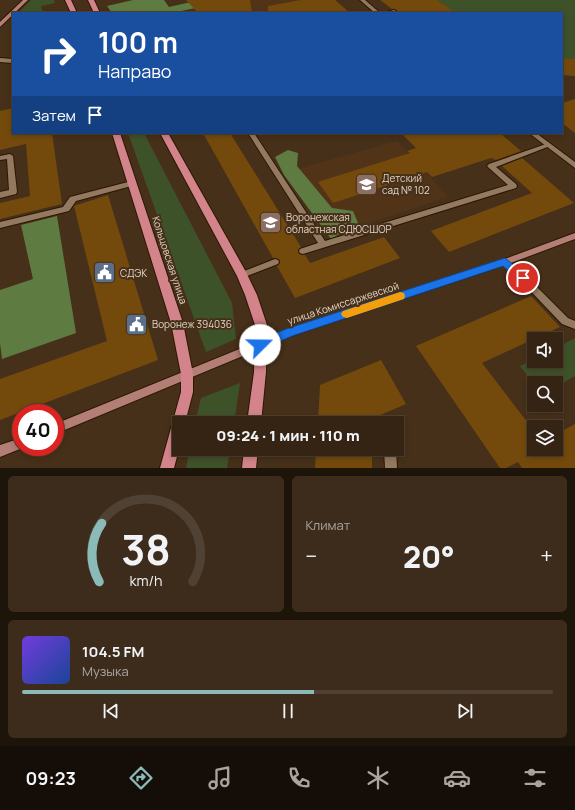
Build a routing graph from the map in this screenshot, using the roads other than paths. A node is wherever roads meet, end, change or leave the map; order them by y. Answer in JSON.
{"nodes":[{"id":1,"x":26,"y":0,"type":"edge"},
{"id":2,"x":68,"y":0,"type":"edge"},
{"id":3,"x":91,"y":0,"type":"edge"},
{"id":4,"x":362,"y":0,"type":"edge"},
{"id":5,"x":394,"y":10,"type":"dead end"},
{"id":6,"x":13,"y":12,"type":"edge"},
{"id":7,"x":74,"y":12,"type":"edge"},
{"id":8,"x":97,"y":12,"type":"edge"},
{"id":9,"x":377,"y":12,"type":"edge"},
{"id":10,"x":389,"y":12,"type":"edge"},
{"id":11,"x":12,"y":13,"type":"edge"},
{"id":12,"x":0,"y":24,"type":"edge"},
{"id":13,"x":0,"y":60,"type":"edge"},
{"id":14,"x":12,"y":61,"type":"edge"},
{"id":15,"x":116,"y":134,"type":"edge"},
{"id":16,"x":165,"y":134,"type":"edge"},
{"id":17,"x":252,"y":134,"type":"edge"},
{"id":18,"x":533,"y":134,"type":"edge"},
{"id":19,"x":548,"y":145,"type":"junction"},
{"id":20,"x":0,"y":158,"type":"edge"},
{"id":21,"x":575,"y":166,"type":"edge"},
{"id":22,"x":132,"y":183,"type":"junction"},
{"id":23,"x":0,"y":195,"type":"edge"},
{"id":24,"x":0,"y":225,"type":"edge"},
{"id":25,"x":575,"y":236,"type":"edge"},
{"id":26,"x":323,"y":245,"type":"junction"},
{"id":27,"x":303,"y":251,"type":"dead end"},
{"id":28,"x":275,"y":262,"type":"dead end"},
{"id":29,"x":505,"y":262,"type":"junction"},
{"id":30,"x":242,"y":275,"type":"junction"},
{"id":31,"x":575,"y":325,"type":"edge"},
{"id":32,"x":260,"y":345,"type":"junction"},
{"id":33,"x":187,"y":374,"type":"junction"},
{"id":34,"x":255,"y":416,"type":"edge"},
{"id":35,"x":64,"y":425,"type":"edge"},
{"id":36,"x":12,"y":446,"type":"edge"},
{"id":37,"x":0,"y":451,"type":"edge"},
{"id":38,"x":250,"y":456,"type":"edge"},
{"id":39,"x":390,"y":456,"type":"edge"},
{"id":40,"x":167,"y":468,"type":"edge"},
{"id":41,"x":249,"y":468,"type":"edge"},
{"id":42,"x":391,"y":468,"type":"edge"}],
"edges":[{"from":1,"to":6,"type":"street"},
{"from":2,"to":7,"type":"main road"},
{"from":3,"to":8,"type":"main road"},
{"from":4,"to":9,"type":"street"},
{"from":5,"to":10,"type":"street"},
{"from":11,"to":12,"type":"street"},
{"from":13,"to":14,"type":"street"},
{"from":15,"to":22,"type":"main road","name":"Кольцовская улица"},
{"from":16,"to":30,"type":"main road"},
{"from":17,"to":26,"type":"street"},
{"from":18,"to":19,"type":"street"},
{"from":19,"to":21,"type":"street"},
{"from":19,"to":26,"type":"street"},
{"from":20,"to":23,"type":"street"},
{"from":22,"to":24,"type":"street"},
{"from":22,"to":33,"type":"main road","name":"Кольцовская улица"},
{"from":25,"to":29,"type":"street","name":"улица Комиссаржевской"},
{"from":26,"to":27,"type":"street"},
{"from":28,"to":30,"type":"street"},
{"from":29,"to":31,"type":"street"},
{"from":29,"to":32,"type":"street","name":"улица Комиссаржевской"},
{"from":30,"to":32,"type":"main road"},
{"from":32,"to":33,"type":"street","name":"улица Комиссаржевской"},
{"from":32,"to":34,"type":"main road"},
{"from":33,"to":35,"type":"street","name":"улица Комиссаржевской"},
{"from":33,"to":40,"type":"main road","name":"Кольцовская улица"},
{"from":36,"to":37,"type":"street"},
{"from":38,"to":41,"type":"main road"},
{"from":39,"to":42,"type":"street"}]}
